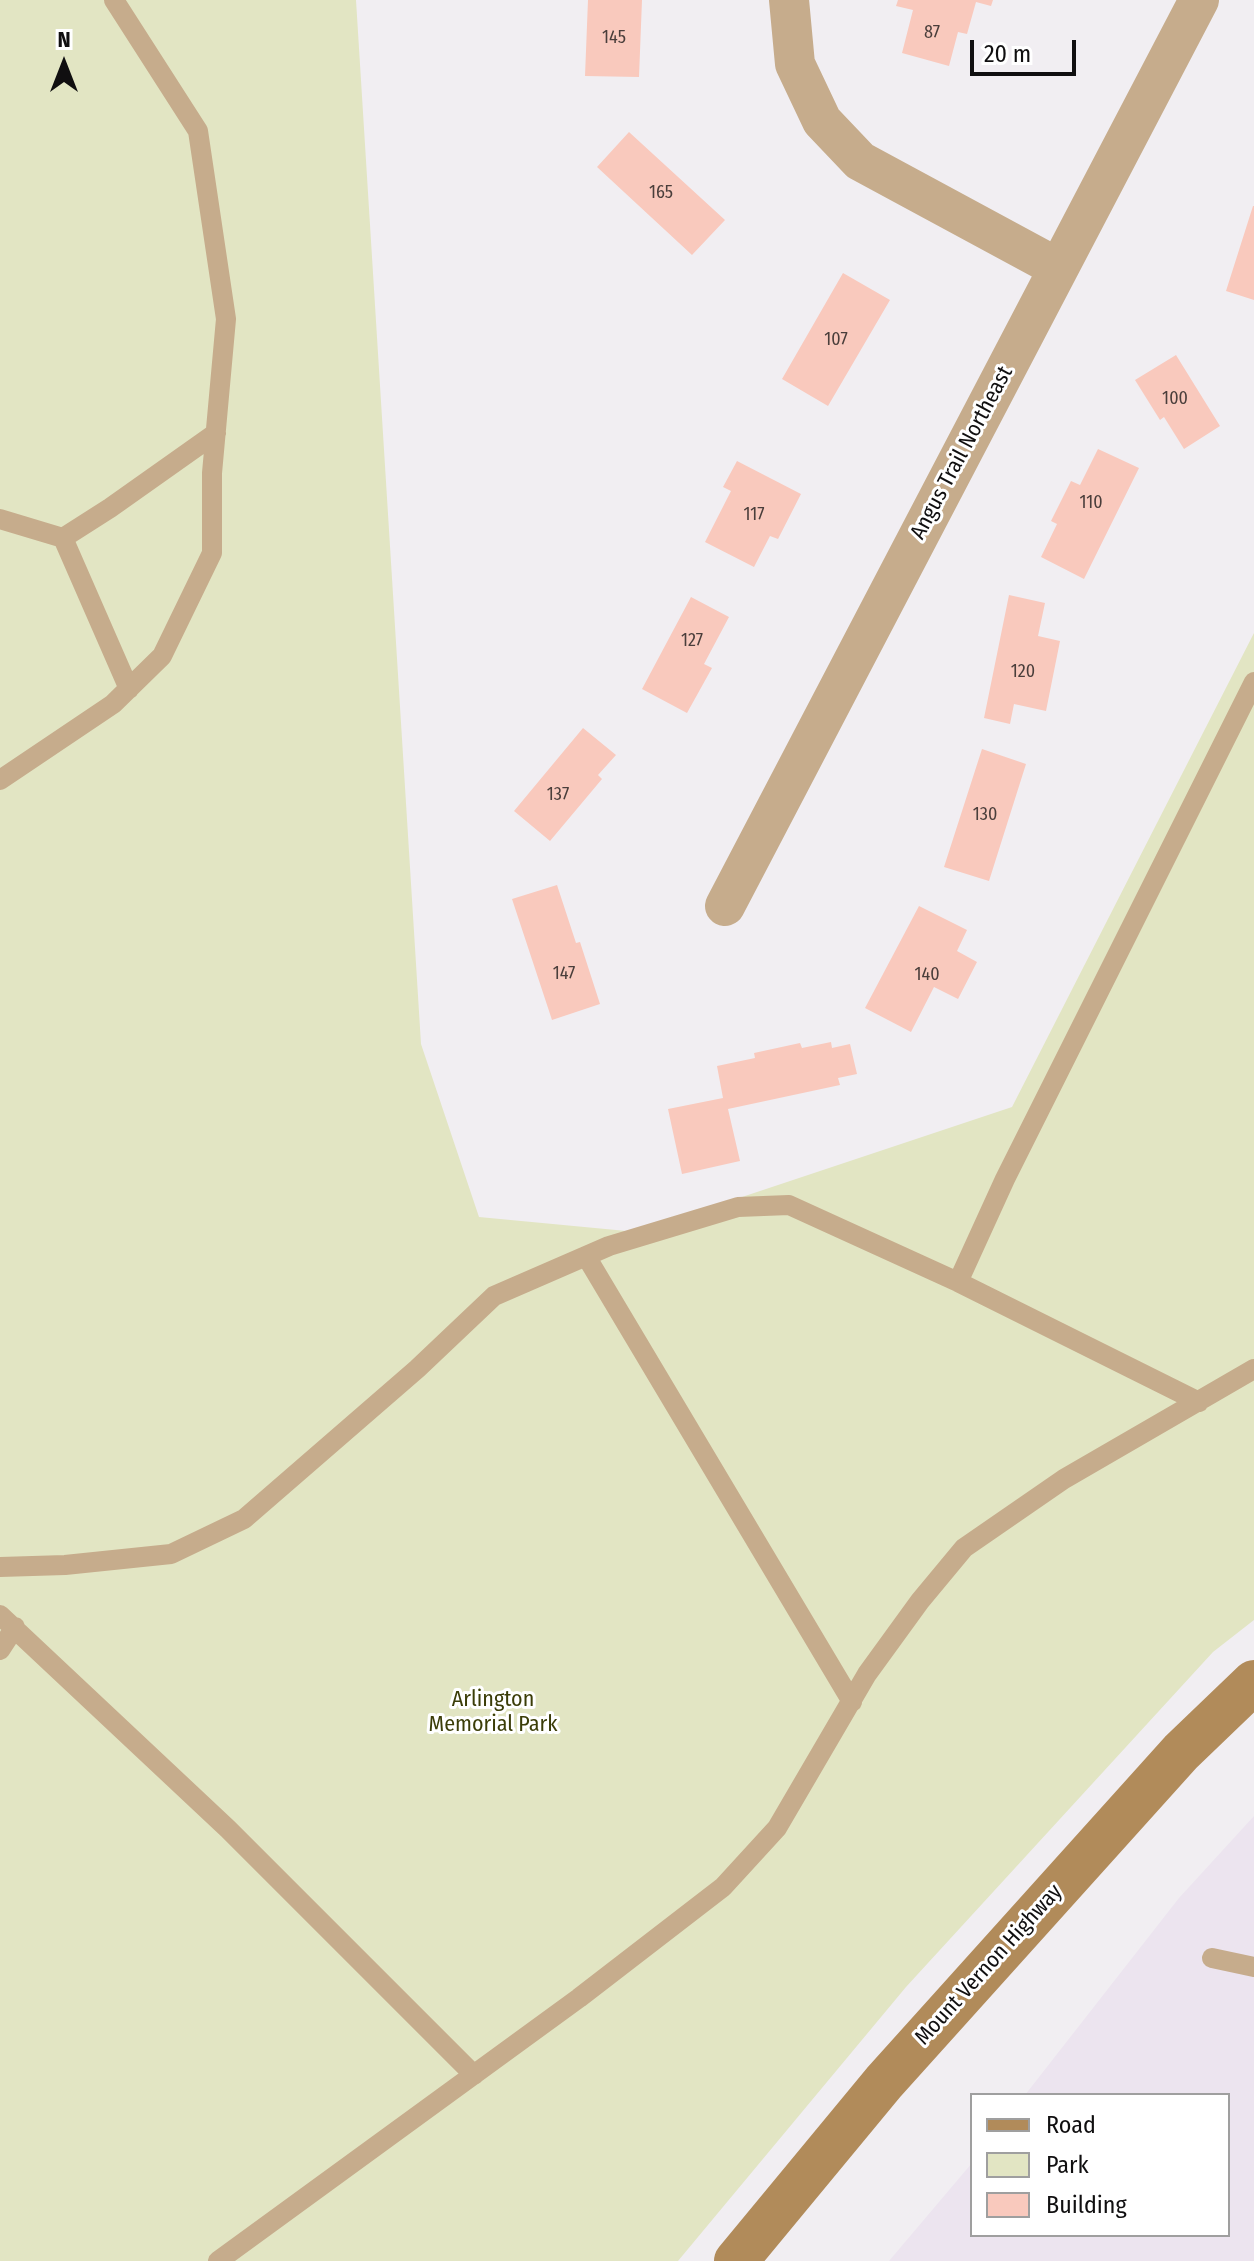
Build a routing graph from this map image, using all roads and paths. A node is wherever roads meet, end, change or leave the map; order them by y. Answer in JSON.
{"nodes":[{"id":1,"x":114,"y":0,"type":"edge"},
{"id":2,"x":789,"y":0,"type":"edge"},
{"id":3,"x":1199,"y":0,"type":"edge"},
{"id":4,"x":1058,"y":268,"type":"junction"},
{"id":5,"x":216,"y":433,"type":"junction"},
{"id":6,"x":0,"y":519,"type":"edge"},
{"id":7,"x":63,"y":538,"type":"junction"},
{"id":8,"x":1254,"y":682,"type":"edge"},
{"id":9,"x":129,"y":689,"type":"junction"},
{"id":10,"x":0,"y":780,"type":"edge"},
{"id":11,"x":725,"y":906,"type":"dead end"},
{"id":12,"x":586,"y":1256,"type":"junction"},
{"id":13,"x":958,"y":1282,"type":"junction"},
{"id":14,"x":1254,"y":1369,"type":"edge"},
{"id":15,"x":1199,"y":1402,"type":"junction"},
{"id":16,"x":0,"y":1567,"type":"edge"},
{"id":17,"x":7,"y":1621,"type":"edge"},
{"id":18,"x":0,"y":1650,"type":"edge"},
{"id":19,"x":1254,"y":1682,"type":"edge"},
{"id":20,"x":852,"y":1702,"type":"junction"},
{"id":21,"x":1212,"y":1958,"type":"dead end"},
{"id":22,"x":1254,"y":1967,"type":"edge"},
{"id":23,"x":474,"y":2075,"type":"junction"},
{"id":24,"x":218,"y":2261,"type":"edge"},
{"id":25,"x":736,"y":2261,"type":"edge"}],
"edges":[{"from":1,"to":5,"type":"lane"},
{"from":2,"to":4,"type":"street"},
{"from":3,"to":4,"type":"street","name":"Angus Trail Northeast"},
{"from":4,"to":11,"type":"street","name":"Angus Trail Northeast"},
{"from":5,"to":7,"type":"lane"},
{"from":5,"to":9,"type":"lane"},
{"from":6,"to":7,"type":"lane"},
{"from":7,"to":9,"type":"lane"},
{"from":8,"to":13,"type":"lane"},
{"from":9,"to":10,"type":"lane"},
{"from":12,"to":13,"type":"lane"},
{"from":12,"to":16,"type":"lane"},
{"from":12,"to":20,"type":"lane"},
{"from":13,"to":15,"type":"lane"},
{"from":14,"to":15,"type":"lane"},
{"from":15,"to":20,"type":"lane"},
{"from":17,"to":18,"type":"lane"},
{"from":17,"to":23,"type":"lane"},
{"from":19,"to":25,"type":"street","name":"Mount Vernon Highway"},
{"from":20,"to":23,"type":"lane"},
{"from":21,"to":22,"type":"lane"},
{"from":23,"to":24,"type":"lane"}]}
